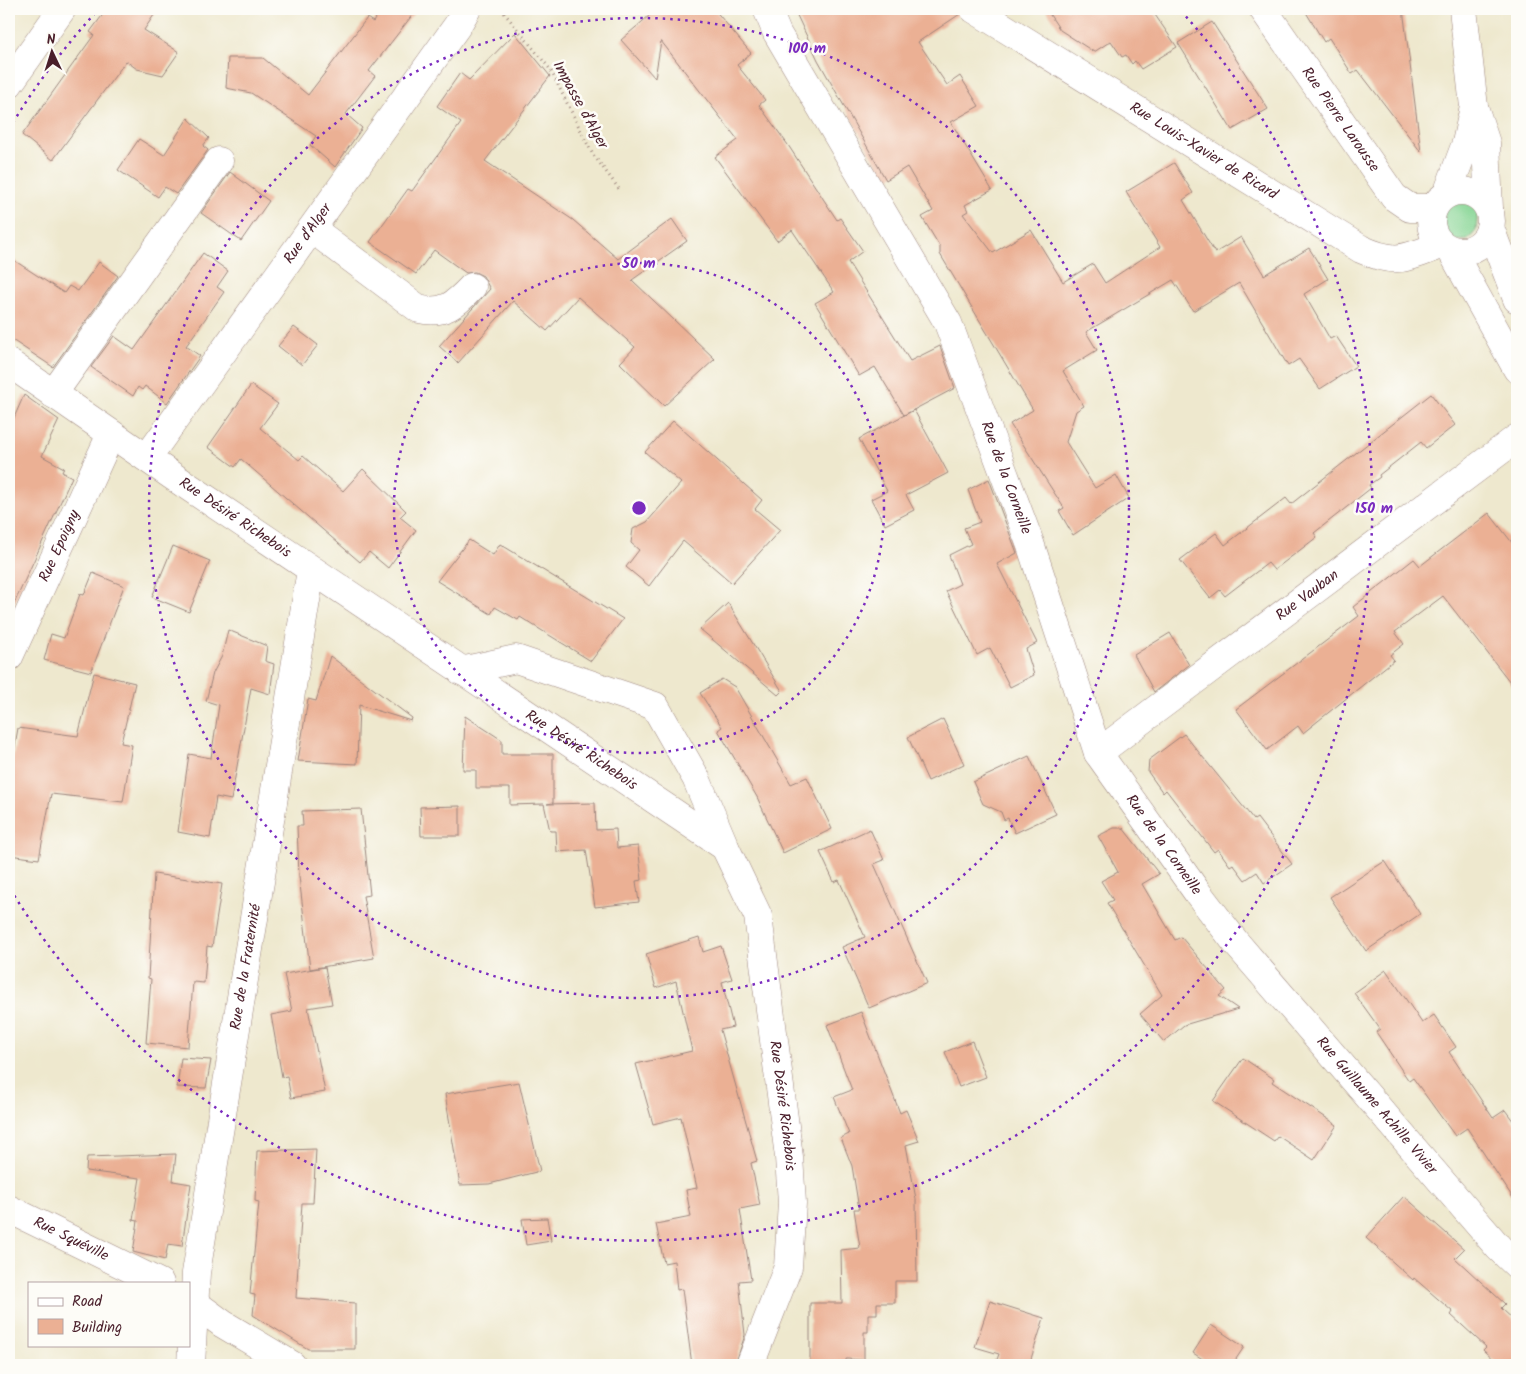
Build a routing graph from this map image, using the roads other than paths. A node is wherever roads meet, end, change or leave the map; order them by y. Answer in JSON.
{"nodes":[{"id":1,"x":62,"y":9,"type":"edge"},
{"id":2,"x":467,"y":9,"type":"edge"},
{"id":3,"x":767,"y":9,"type":"edge"},
{"id":4,"x":974,"y":9,"type":"edge"},
{"id":5,"x":1263,"y":9,"type":"edge"},
{"id":6,"x":1463,"y":9,"type":"edge"},
{"id":7,"x":9,"y":84,"type":"edge"},
{"id":8,"x":1474,"y":107,"type":"junction"},
{"id":9,"x":219,"y":162,"type":"dead end"},
{"id":10,"x":1440,"y":201,"type":"junction"},
{"id":11,"x":1490,"y":218,"type":"junction"},
{"id":12,"x":312,"y":229,"type":"junction"},
{"id":13,"x":1447,"y":247,"type":"junction"},
{"id":14,"x":1511,"y":268,"type":"edge"},
{"id":15,"x":472,"y":287,"type":"dead end"},
{"id":16,"x":1517,"y":299,"type":"edge"},
{"id":17,"x":9,"y":363,"type":"edge"},
{"id":18,"x":1517,"y":369,"type":"edge"},
{"id":19,"x":53,"y":394,"type":"junction"},
{"id":20,"x":111,"y":434,"type":"junction"},
{"id":21,"x":1517,"y":438,"type":"edge"},
{"id":22,"x":147,"y":458,"type":"junction"},
{"id":23,"x":311,"y":570,"type":"junction"},
{"id":24,"x":9,"y":657,"type":"edge"},
{"id":25,"x":461,"y":671,"type":"junction"},
{"id":26,"x":1098,"y":754,"type":"junction"},
{"id":27,"x":725,"y":847,"type":"junction"},
{"id":28,"x":1238,"y":944,"type":"joint"},
{"id":29,"x":9,"y":1209,"type":"edge"},
{"id":30,"x":1517,"y":1266,"type":"edge"},
{"id":31,"x":158,"y":1282,"type":"edge"},
{"id":32,"x":192,"y":1301,"type":"edge"},
{"id":33,"x":192,"y":1365,"type":"edge"},
{"id":34,"x":292,"y":1365,"type":"edge"},
{"id":35,"x":750,"y":1365,"type":"edge"}],
"edges":[{"from":1,"to":7,"type":"street"},
{"from":2,"to":12,"type":"street","name":"Rue d'Alger"},
{"from":3,"to":26,"type":"street","name":"Rue de la Corneille"},
{"from":4,"to":13,"type":"street","name":"Rue Louis-Xavier de Ricard"},
{"from":5,"to":10,"type":"street","name":"Rue Pierre Larousse"},
{"from":6,"to":8,"type":"street"},
{"from":8,"to":10,"type":"street"},
{"from":8,"to":11,"type":"street"},
{"from":9,"to":19,"type":"street"},
{"from":10,"to":11,"type":"street"},
{"from":10,"to":13,"type":"street"},
{"from":11,"to":13,"type":"street"},
{"from":11,"to":14,"type":"street"},
{"from":12,"to":15,"type":"street"},
{"from":12,"to":22,"type":"street","name":"Rue d'Alger"},
{"from":13,"to":18,"type":"street"},
{"from":14,"to":16,"type":"street"},
{"from":17,"to":19,"type":"street","name":"Rue Désiré Richebois"},
{"from":19,"to":20,"type":"street","name":"Rue Désiré Richebois"},
{"from":20,"to":22,"type":"street","name":"Rue Désiré Richebois"},
{"from":20,"to":24,"type":"street","name":"Rue Epoigny"},
{"from":21,"to":26,"type":"street","name":"Rue Vauban"},
{"from":22,"to":23,"type":"street","name":"Rue Désiré Richebois"},
{"from":23,"to":25,"type":"street","name":"Rue Désiré Richebois"},
{"from":23,"to":32,"type":"street","name":"Rue de la Fraternité"},
{"from":25,"to":27,"type":"street","name":"Rue Désiré Richebois"},
{"from":25,"to":27,"type":"street","name":"Rue Désiré Richebois"},
{"from":26,"to":28,"type":"street","name":"Rue de la Corneille"},
{"from":27,"to":35,"type":"street","name":"Rue Désiré Richebois"},
{"from":28,"to":30,"type":"street","name":"Rue Guillaume Achille Vivier"},
{"from":29,"to":31,"type":"street","name":"Rue Squéville"},
{"from":32,"to":33,"type":"street","name":"Rue de la Fraternité"},
{"from":32,"to":34,"type":"street"}]}
